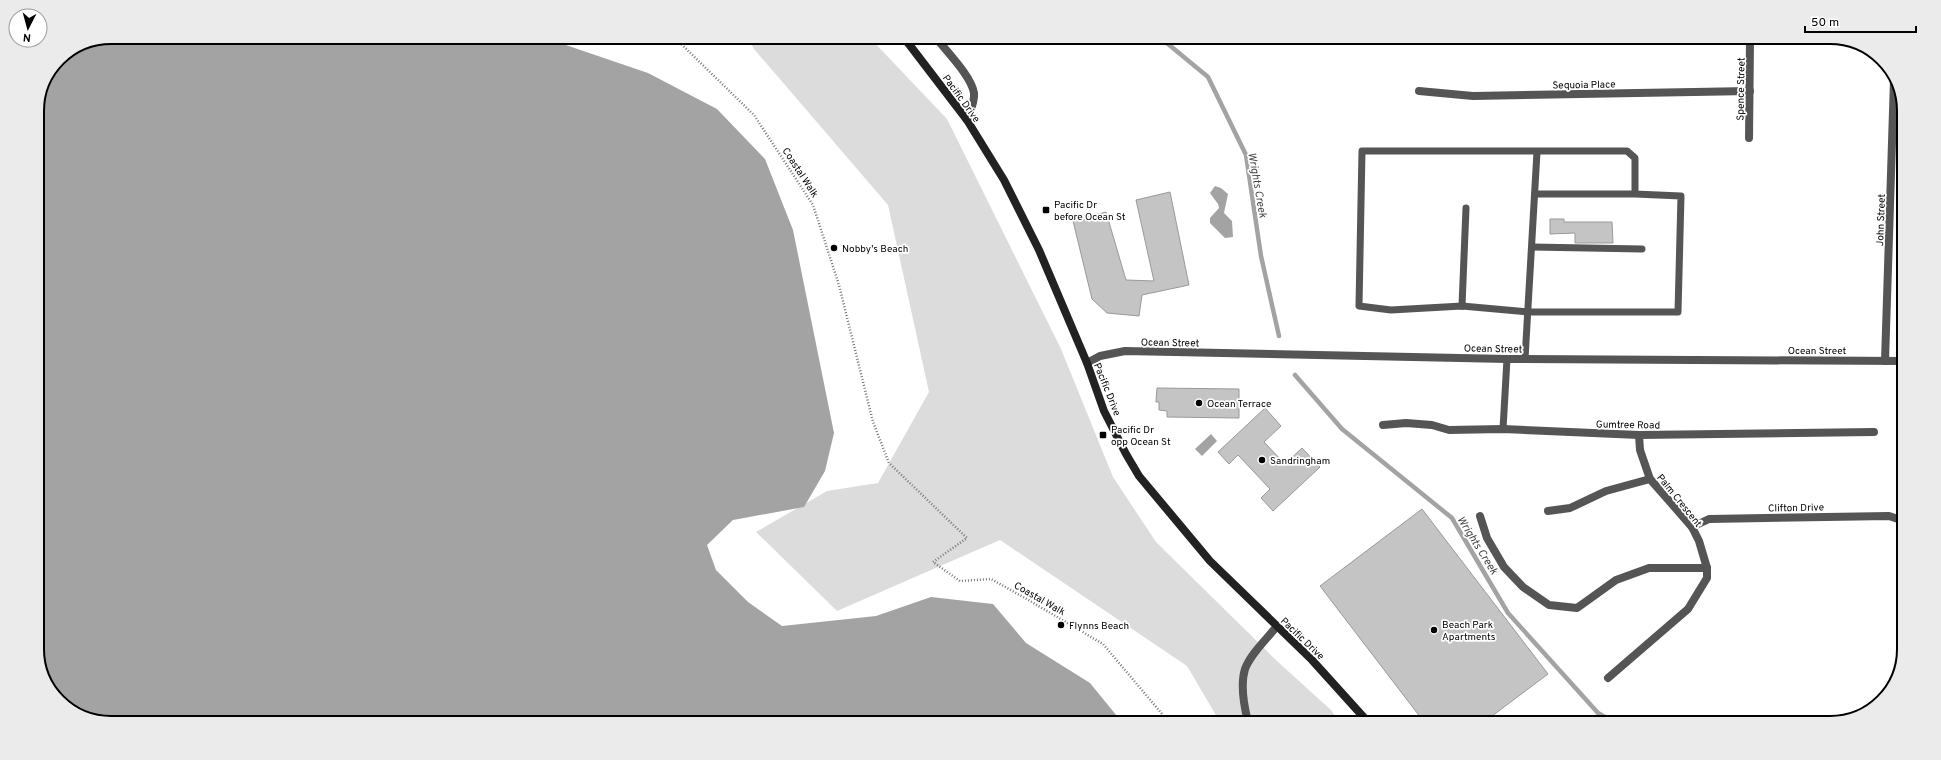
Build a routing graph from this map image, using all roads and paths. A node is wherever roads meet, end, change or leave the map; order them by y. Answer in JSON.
{"nodes":[{"id":1,"x":681,"y":44,"type":"edge"},
{"id":2,"x":909,"y":44,"type":"edge"},
{"id":3,"x":941,"y":44,"type":"edge"},
{"id":4,"x":1750,"y":44,"type":"edge"},
{"id":5,"x":1419,"y":91,"type":"dead end"},
{"id":6,"x":1750,"y":91,"type":"junction"},
{"id":7,"x":1894,"y":92,"type":"edge"},
{"id":8,"x":967,"y":120,"type":"junction"},
{"id":9,"x":1749,"y":138,"type":"dead end"},
{"id":10,"x":1538,"y":152,"type":"junction"},
{"id":11,"x":1535,"y":194,"type":"junction"},
{"id":12,"x":1635,"y":194,"type":"junction"},
{"id":13,"x":1466,"y":208,"type":"dead end"},
{"id":14,"x":1532,"y":247,"type":"junction"},
{"id":15,"x":1642,"y":249,"type":"dead end"},
{"id":16,"x":1462,"y":306,"type":"junction"},
{"id":17,"x":1528,"y":312,"type":"junction"},
{"id":18,"x":1508,"y":359,"type":"junction"},
{"id":19,"x":1525,"y":359,"type":"junction"},
{"id":20,"x":1884,"y":361,"type":"junction"},
{"id":21,"x":1897,"y":361,"type":"edge"},
{"id":22,"x":1087,"y":363,"type":"junction"},
{"id":23,"x":1383,"y":425,"type":"dead end"},
{"id":24,"x":1503,"y":429,"type":"junction"},
{"id":25,"x":1874,"y":432,"type":"dead end"},
{"id":26,"x":1639,"y":436,"type":"junction"},
{"id":27,"x":1650,"y":479,"type":"junction"},
{"id":28,"x":1548,"y":511,"type":"dead end"},
{"id":29,"x":1480,"y":516,"type":"dead end"},
{"id":30,"x":1897,"y":519,"type":"edge"},
{"id":31,"x":1692,"y":527,"type":"junction"},
{"id":32,"x":1707,"y":568,"type":"junction"},
{"id":33,"x":1277,"y":626,"type":"junction"},
{"id":34,"x":1608,"y":678,"type":"dead end"},
{"id":35,"x":1163,"y":716,"type":"edge"},
{"id":36,"x":1247,"y":716,"type":"edge"},
{"id":37,"x":1363,"y":716,"type":"edge"}],
"edges":[{"from":1,"to":35,"type":"path","name":"Coastal Walk"},
{"from":2,"to":8,"type":"street","name":"Pacific Drive"},
{"from":3,"to":8,"type":"street"},
{"from":4,"to":6,"type":"street","name":"Spence Street"},
{"from":5,"to":6,"type":"street","name":"Sequoia Place"},
{"from":6,"to":9,"type":"street","name":"Spence Street"},
{"from":7,"to":20,"type":"street","name":"John Street"},
{"from":8,"to":22,"type":"street","name":"Pacific Drive"},
{"from":10,"to":11,"type":"lane"},
{"from":10,"to":12,"type":"lane"},
{"from":10,"to":16,"type":"lane"},
{"from":11,"to":12,"type":"lane"},
{"from":11,"to":14,"type":"lane"},
{"from":12,"to":17,"type":"lane"},
{"from":13,"to":16,"type":"lane"},
{"from":14,"to":15,"type":"lane"},
{"from":14,"to":17,"type":"lane"},
{"from":16,"to":17,"type":"lane"},
{"from":17,"to":19,"type":"lane"},
{"from":18,"to":19,"type":"street","name":"Ocean Street"},
{"from":18,"to":22,"type":"street","name":"Ocean Street"},
{"from":18,"to":24,"type":"lane"},
{"from":19,"to":20,"type":"street","name":"Ocean Street"},
{"from":20,"to":21,"type":"street","name":"Ocean Street"},
{"from":22,"to":33,"type":"street","name":"Pacific Drive"},
{"from":23,"to":24,"type":"street","name":"Gumtree Road"},
{"from":24,"to":26,"type":"street","name":"Gumtree Road"},
{"from":25,"to":26,"type":"street","name":"Gumtree Road"},
{"from":26,"to":27,"type":"street","name":"Palm Crescent"},
{"from":27,"to":28,"type":"street"},
{"from":27,"to":31,"type":"street","name":"Palm Crescent"},
{"from":29,"to":32,"type":"street"},
{"from":30,"to":31,"type":"street","name":"Clifton Drive"},
{"from":31,"to":32,"type":"street","name":"Palm Crescent"},
{"from":32,"to":34,"type":"street"},
{"from":33,"to":36,"type":"street"},
{"from":33,"to":37,"type":"street","name":"Pacific Drive"}]}
